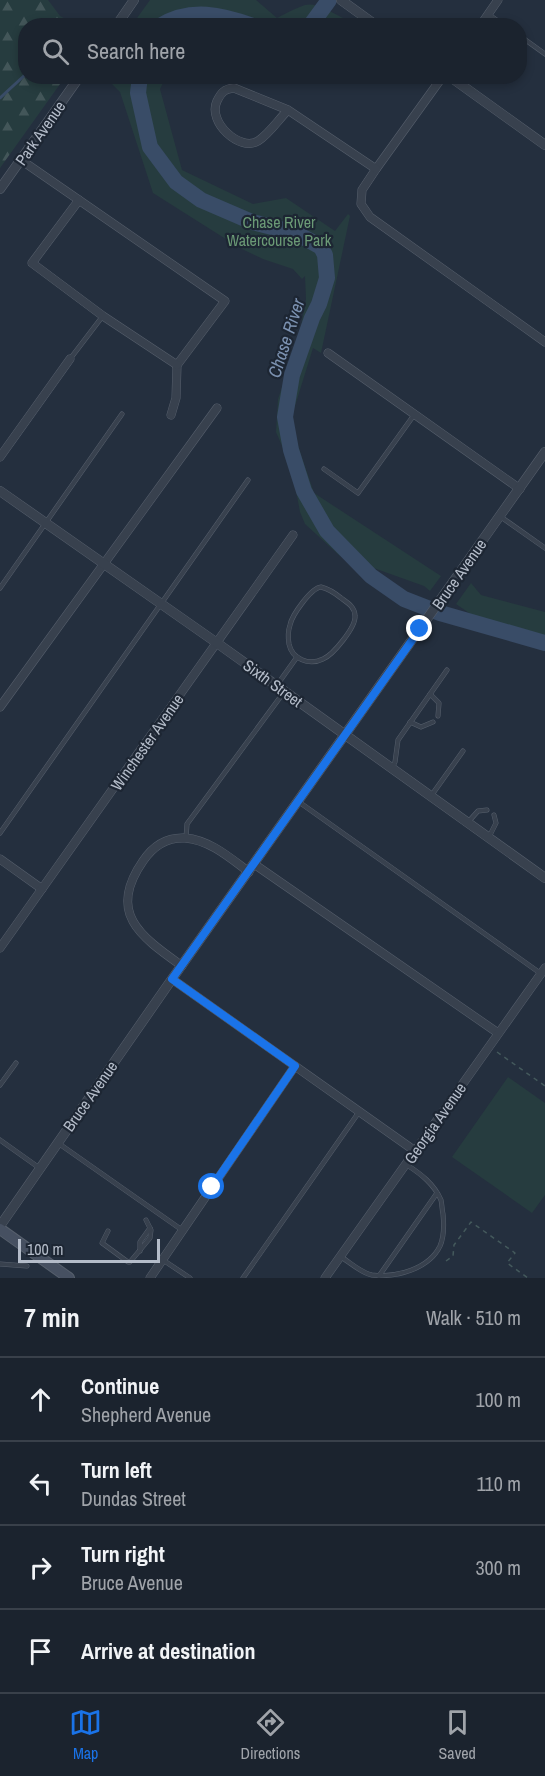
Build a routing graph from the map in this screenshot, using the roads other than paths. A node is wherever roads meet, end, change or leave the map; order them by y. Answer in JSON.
{"nodes":[{"id":1,"x":134,"y":0,"type":"edge"},
{"id":2,"x":341,"y":0,"type":"edge"},
{"id":3,"x":498,"y":0,"type":"edge"},
{"id":4,"x":488,"y":14,"type":"junction"},
{"id":5,"x":122,"y":18,"type":"edge"},
{"id":6,"x":366,"y":18,"type":"edge"},
{"id":7,"x":485,"y":18,"type":"edge"},
{"id":8,"x":494,"y":18,"type":"edge"},
{"id":9,"x":527,"y":42,"type":"edge"},
{"id":10,"x":545,"y":54,"type":"edge"},
{"id":11,"x":74,"y":84,"type":"edge"},
{"id":12,"x":437,"y":84,"type":"edge"},
{"id":13,"x":460,"y":84,"type":"edge"},
{"id":14,"x":288,"y":110,"type":"junction"},
{"id":15,"x":545,"y":145,"type":"edge"},
{"id":16,"x":21,"y":160,"type":"junction"},
{"id":17,"x":376,"y":169,"type":"junction"},
{"id":18,"x":0,"y":189,"type":"edge"},
{"id":19,"x":79,"y":200,"type":"junction"},
{"id":20,"x":103,"y":316,"type":"junction"},
{"id":21,"x":545,"y":342,"type":"edge"},
{"id":22,"x":328,"y":354,"type":"dead end"},
{"id":23,"x":70,"y":359,"type":"joint"},
{"id":24,"x":177,"y":365,"type":"junction"},
{"id":25,"x":217,"y":408,"type":"dead end"},
{"id":26,"x":122,"y":414,"type":"dead end"},
{"id":27,"x":171,"y":415,"type":"dead end"},
{"id":28,"x":415,"y":415,"type":"junction"},
{"id":29,"x":545,"y":452,"type":"edge"},
{"id":30,"x":0,"y":457,"type":"edge"},
{"id":31,"x":324,"y":469,"type":"dead end"},
{"id":32,"x":248,"y":480,"type":"dead end"},
{"id":33,"x":520,"y":489,"type":"junction"},
{"id":34,"x":0,"y":491,"type":"edge"},
{"id":35,"x":500,"y":517,"type":"junction"},
{"id":36,"x":46,"y":523,"type":"junction"},
{"id":37,"x":293,"y":535,"type":"dead end"},
{"id":38,"x":545,"y":548,"type":"edge"},
{"id":39,"x":104,"y":564,"type":"junction"},
{"id":40,"x":0,"y":588,"type":"edge"},
{"id":41,"x":160,"y":603,"type":"junction"},
{"id":42,"x":217,"y":643,"type":"junction"},
{"id":43,"x":297,"y":657,"type":"junction"},
{"id":44,"x":447,"y":670,"type":"dead end"},
{"id":45,"x":281,"y":689,"type":"junction"},
{"id":46,"x":430,"y":694,"type":"junction"},
{"id":47,"x":0,"y":707,"type":"edge"},
{"id":48,"x":438,"y":716,"type":"dead end"},
{"id":49,"x":410,"y":722,"type":"junction"},
{"id":50,"x":433,"y":722,"type":"dead end"},
{"id":51,"x":345,"y":735,"type":"junction"},
{"id":52,"x":463,"y":751,"type":"dead end"},
{"id":53,"x":392,"y":768,"type":"junction"},
{"id":54,"x":431,"y":796,"type":"junction"},
{"id":55,"x":298,"y":802,"type":"junction"},
{"id":56,"x":487,"y":810,"type":"dead end"},
{"id":57,"x":494,"y":815,"type":"dead end"},
{"id":58,"x":468,"y":823,"type":"junction"},
{"id":59,"x":0,"y":833,"type":"edge"},
{"id":60,"x":186,"y":838,"type":"junction"},
{"id":61,"x":489,"y":838,"type":"junction"},
{"id":62,"x":0,"y":859,"type":"edge"},
{"id":63,"x":252,"y":868,"type":"junction"},
{"id":64,"x":545,"y":878,"type":"edge"},
{"id":65,"x":42,"y":889,"type":"junction"},
{"id":66,"x":0,"y":948,"type":"edge"},
{"id":67,"x":182,"y":966,"type":"junction"},
{"id":68,"x":543,"y":971,"type":"edge"},
{"id":69,"x":172,"y":979,"type":"junction"},
{"id":70,"x":498,"y":1033,"type":"junction"},
{"id":71,"x":16,"y":1063,"type":"dead end"},
{"id":72,"x":295,"y":1066,"type":"junction"},
{"id":73,"x":0,"y":1085,"type":"edge"},
{"id":74,"x":360,"y":1112,"type":"junction"},
{"id":75,"x":0,"y":1140,"type":"edge"},
{"id":76,"x":58,"y":1142,"type":"junction"},
{"id":77,"x":415,"y":1151,"type":"junction"},
{"id":78,"x":406,"y":1164,"type":"junction"},
{"id":79,"x":40,"y":1168,"type":"junction"},
{"id":80,"x":437,"y":1193,"type":"junction"},
{"id":81,"x":146,"y":1220,"type":"dead end"},
{"id":82,"x":0,"y":1228,"type":"edge"},
{"id":83,"x":183,"y":1230,"type":"junction"},
{"id":84,"x":108,"y":1231,"type":"dead end"},
{"id":85,"x":340,"y":1256,"type":"junction"},
{"id":86,"x":163,"y":1259,"type":"junction"},
{"id":87,"x":0,"y":1264,"type":"edge"},
{"id":88,"x":27,"y":1266,"type":"dead end"},
{"id":89,"x":379,"y":1276,"type":"junction"},
{"id":90,"x":69,"y":1278,"type":"edge"},
{"id":91,"x":150,"y":1278,"type":"edge"},
{"id":92,"x":190,"y":1278,"type":"edge"},
{"id":93,"x":243,"y":1278,"type":"edge"},
{"id":94,"x":325,"y":1278,"type":"edge"}],
"edges":[{"from":1,"to":5,"type":"street"},
{"from":2,"to":6,"type":"street"},
{"from":3,"to":4,"type":"street"},
{"from":4,"to":7,"type":"street"},
{"from":4,"to":8,"type":"lane"},
{"from":9,"to":10,"type":"lane"},
{"from":11,"to":16,"type":"street","name":"Park Avenue"},
{"from":12,"to":17,"type":"street"},
{"from":13,"to":15,"type":"street"},
{"from":14,"to":14,"type":"street"},
{"from":14,"to":17,"type":"street"},
{"from":16,"to":18,"type":"street","name":"Park Avenue"},
{"from":16,"to":19,"type":"street"},
{"from":17,"to":21,"type":"street"},
{"from":19,"to":20,"type":"street"},
{"from":19,"to":24,"type":"street"},
{"from":20,"to":23,"type":"lane"},
{"from":20,"to":24,"type":"street"},
{"from":22,"to":28,"type":"street"},
{"from":23,"to":30,"type":"street"},
{"from":24,"to":27,"type":"street"},
{"from":25,"to":39,"type":"street"},
{"from":26,"to":36,"type":"lane"},
{"from":28,"to":31,"type":"lane"},
{"from":28,"to":33,"type":"street"},
{"from":29,"to":33,"type":"street","name":"Bruce Avenue"},
{"from":32,"to":41,"type":"lane"},
{"from":33,"to":35,"type":"street","name":"Bruce Avenue"},
{"from":34,"to":36,"type":"street","name":"Sixth Street"},
{"from":35,"to":38,"type":"lane"},
{"from":35,"to":51,"type":"street","name":"Bruce Avenue"},
{"from":36,"to":39,"type":"street","name":"Sixth Street"},
{"from":36,"to":40,"type":"lane"},
{"from":37,"to":42,"type":"street","name":"Winchester Avenue"},
{"from":39,"to":41,"type":"street","name":"Sixth Street"},
{"from":39,"to":47,"type":"street"},
{"from":41,"to":42,"type":"street","name":"Sixth Street"},
{"from":41,"to":59,"type":"lane"},
{"from":42,"to":45,"type":"street","name":"Sixth Street"},
{"from":42,"to":65,"type":"street","name":"Winchester Avenue"},
{"from":43,"to":43,"type":"lane"},
{"from":43,"to":45,"type":"lane"},
{"from":44,"to":46,"type":"lane"},
{"from":45,"to":51,"type":"street","name":"Sixth Street"},
{"from":45,"to":60,"type":"lane"},
{"from":46,"to":48,"type":"lane"},
{"from":46,"to":49,"type":"lane"},
{"from":49,"to":50,"type":"lane"},
{"from":49,"to":53,"type":"lane"},
{"from":51,"to":53,"type":"street","name":"Sixth Street"},
{"from":51,"to":55,"type":"street","name":"Bruce Avenue"},
{"from":52,"to":54,"type":"lane"},
{"from":53,"to":54,"type":"street","name":"Sixth Street"},
{"from":54,"to":58,"type":"street","name":"Sixth Street"},
{"from":55,"to":63,"type":"street","name":"Bruce Avenue"},
{"from":55,"to":68,"type":"lane"},
{"from":56,"to":58,"type":"lane"},
{"from":57,"to":61,"type":"lane"},
{"from":58,"to":61,"type":"street","name":"Sixth Street"},
{"from":60,"to":63,"type":"street"},
{"from":60,"to":67,"type":"street"},
{"from":61,"to":64,"type":"street","name":"Sixth Street"},
{"from":62,"to":65,"type":"street"},
{"from":63,"to":67,"type":"street","name":"Bruce Avenue"},
{"from":63,"to":70,"type":"street"},
{"from":65,"to":66,"type":"street","name":"Winchester Avenue"},
{"from":67,"to":69,"type":"street","name":"Bruce Avenue"},
{"from":68,"to":70,"type":"street","name":"Georgia Avenue"},
{"from":69,"to":72,"type":"street"},
{"from":69,"to":76,"type":"street","name":"Bruce Avenue"},
{"from":70,"to":77,"type":"street","name":"Georgia Avenue"},
{"from":71,"to":73,"type":"lane"},
{"from":72,"to":74,"type":"street"},
{"from":72,"to":83,"type":"street"},
{"from":74,"to":77,"type":"street"},
{"from":74,"to":93,"type":"lane"},
{"from":75,"to":79,"type":"lane"},
{"from":76,"to":79,"type":"street","name":"Bruce Avenue"},
{"from":76,"to":83,"type":"lane"},
{"from":77,"to":78,"type":"street","name":"Georgia Avenue"},
{"from":78,"to":80,"type":"lane"},
{"from":78,"to":85,"type":"street","name":"Georgia Avenue"},
{"from":79,"to":82,"type":"street","name":"Bruce Avenue"},
{"from":80,"to":89,"type":"lane"},
{"from":80,"to":89,"type":"lane"},
{"from":81,"to":84,"type":"lane"},
{"from":82,"to":90,"type":"main road"},
{"from":83,"to":86,"type":"street"},
{"from":85,"to":89,"type":"lane"},
{"from":85,"to":94,"type":"street","name":"Georgia Avenue"},
{"from":86,"to":91,"type":"street"},
{"from":86,"to":92,"type":"lane"},
{"from":87,"to":88,"type":"lane"}]}
